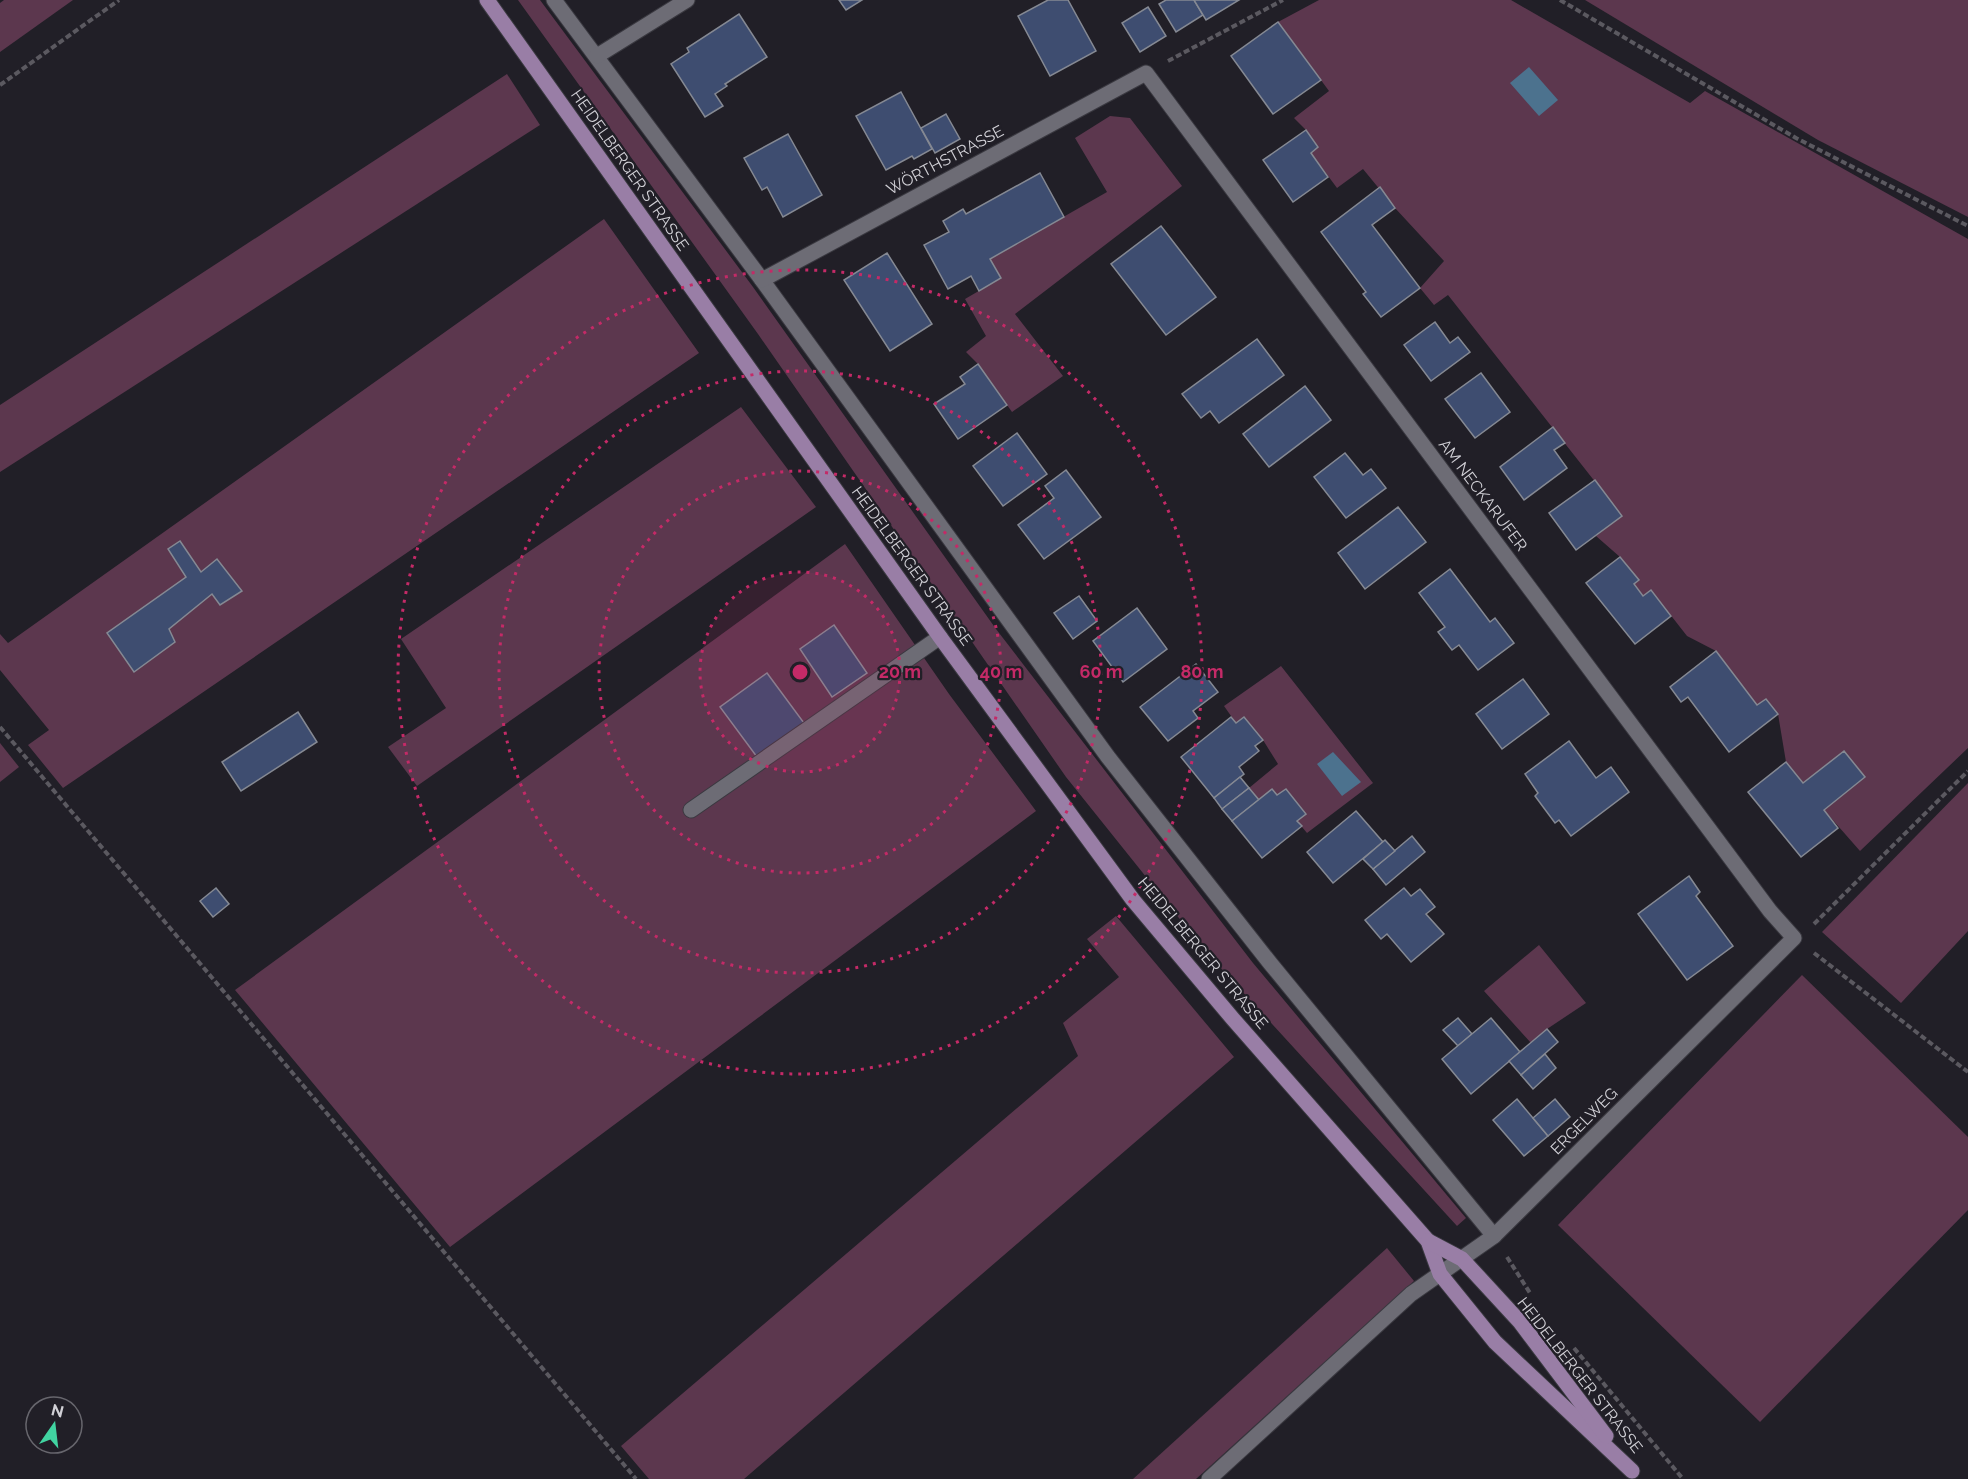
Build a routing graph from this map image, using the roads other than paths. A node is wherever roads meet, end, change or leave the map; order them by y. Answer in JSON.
{"nodes":[{"id":1,"x":487,"y":0,"type":"edge"},
{"id":2,"x":554,"y":0,"type":"edge"},
{"id":3,"x":687,"y":0,"type":"edge"},
{"id":4,"x":597,"y":56,"type":"junction"},
{"id":5,"x":1146,"y":73,"type":"joint"},
{"id":6,"x":762,"y":279,"type":"junction"},
{"id":7,"x":940,"y":637,"type":"junction"},
{"id":8,"x":691,"y":810,"type":"dead end"},
{"id":9,"x":1794,"y":938,"type":"joint"},
{"id":10,"x":1494,"y":1236,"type":"junction"},
{"id":11,"x":1428,"y":1241,"type":"junction"},
{"id":12,"x":1462,"y":1258,"type":"junction"},
{"id":13,"x":1440,"y":1274,"type":"junction"},
{"id":14,"x":1635,"y":1475,"type":"edge"},
{"id":15,"x":1209,"y":1479,"type":"edge"}],
"edges":[{"from":1,"to":7,"type":"main road","name":"HEIDELBERGER STRASSE"},
{"from":2,"to":4,"type":"street"},
{"from":3,"to":4,"type":"street"},
{"from":4,"to":6,"type":"street"},
{"from":5,"to":6,"type":"street","name":"WÖRTHSTRASSE"},
{"from":5,"to":9,"type":"street","name":"AM NECKARUFER"},
{"from":6,"to":10,"type":"street"},
{"from":7,"to":8,"type":"street"},
{"from":7,"to":11,"type":"main road","name":"HEIDELBERGER STRASSE"},
{"from":9,"to":10,"type":"street","name":"ERGELWEG"},
{"from":10,"to":12,"type":"street","name":"ERGELWEG"},
{"from":11,"to":12,"type":"main road","name":"HEIDELBERGER STRASSE"},
{"from":11,"to":13,"type":"main road","name":"HEIDELBERGER STRASSE"},
{"from":12,"to":13,"type":"street","name":"ERGELWEG"},
{"from":12,"to":14,"type":"main road","name":"HEIDELBERGER STRASSE"},
{"from":13,"to":14,"type":"main road","name":"HEIDELBERGER STRASSE"},
{"from":13,"to":15,"type":"street","name":"ERGELWEG"}]}
